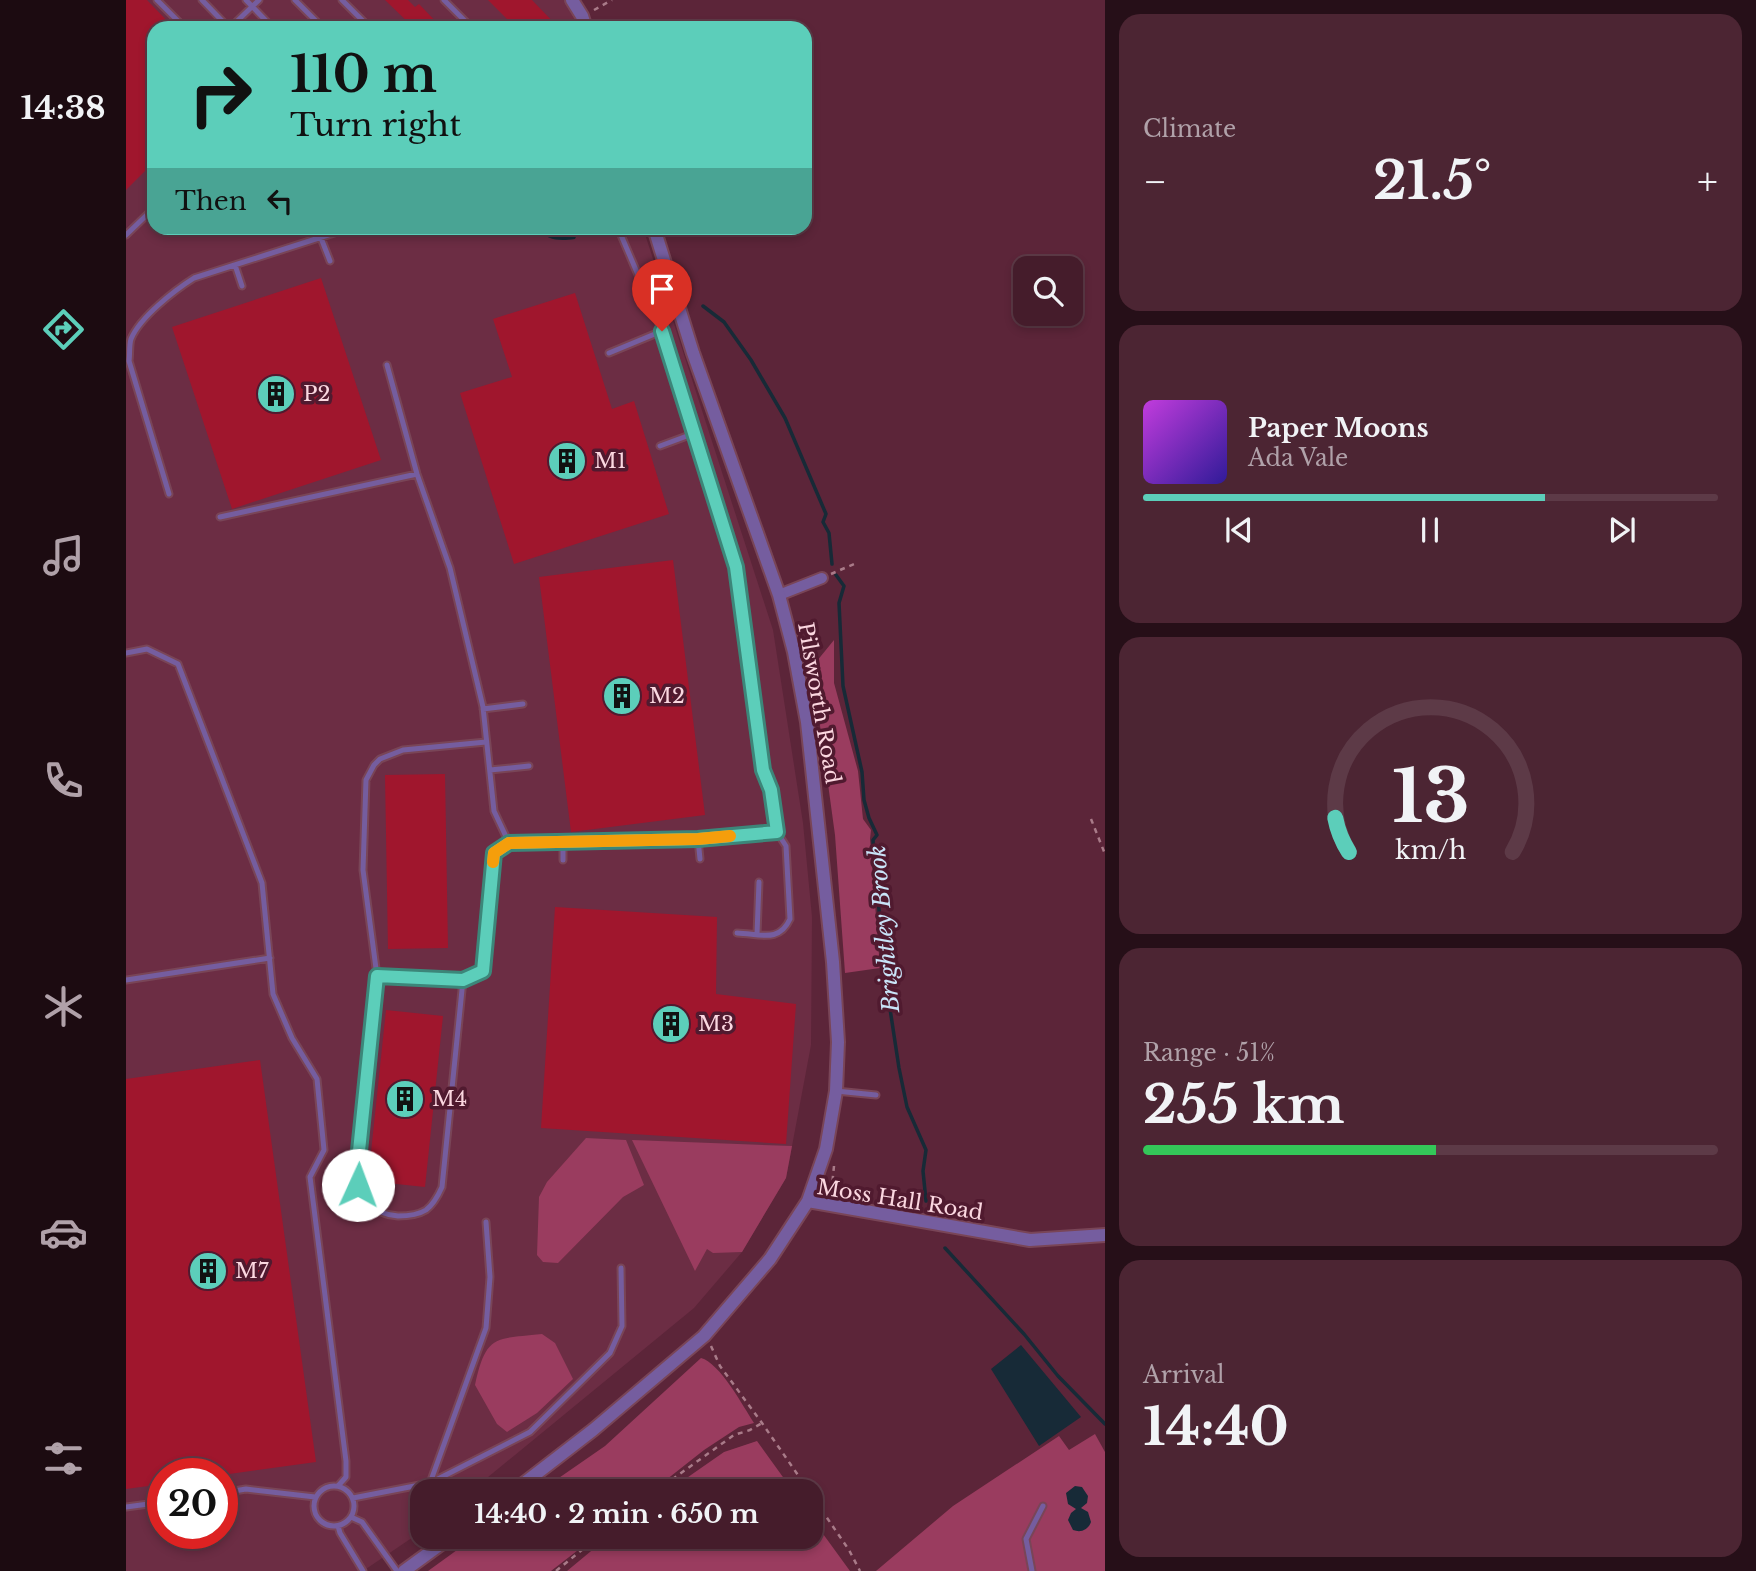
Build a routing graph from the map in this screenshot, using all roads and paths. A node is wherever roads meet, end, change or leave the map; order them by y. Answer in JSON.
{"nodes":[{"id":1,"x":157,"y":0,"type":"edge"},
{"id":2,"x":202,"y":0,"type":"edge"},
{"id":3,"x":246,"y":0,"type":"edge"},
{"id":4,"x":259,"y":0,"type":"edge"},
{"id":5,"x":295,"y":0,"type":"edge"},
{"id":6,"x":342,"y":0,"type":"edge"},
{"id":7,"x":444,"y":0,"type":"edge"},
{"id":8,"x":572,"y":0,"type":"edge"},
{"id":9,"x":612,"y":0,"type":"edge"},
{"id":10,"x":252,"y":7,"type":"junction"},
{"id":11,"x":178,"y":21,"type":"edge"},
{"id":12,"x":223,"y":21,"type":"edge"},
{"id":13,"x":237,"y":21,"type":"edge"},
{"id":14,"x":266,"y":21,"type":"edge"},
{"id":15,"x":316,"y":21,"type":"edge"},
{"id":16,"x":362,"y":21,"type":"edge"},
{"id":17,"x":465,"y":21,"type":"edge"},
{"id":18,"x":583,"y":21,"type":"edge"},
{"id":19,"x":585,"y":21,"type":"edge"},
{"id":20,"x":147,"y":215,"type":"edge"},
{"id":21,"x":126,"y":235,"type":"edge"},
{"id":22,"x":330,"y":235,"type":"edge"},
{"id":23,"x":621,"y":235,"type":"edge"},
{"id":24,"x":656,"y":235,"type":"edge"},
{"id":25,"x":321,"y":238,"type":"junction"},
{"id":26,"x":330,"y":261,"type":"dead end"},
{"id":27,"x":236,"y":265,"type":"junction"},
{"id":28,"x":242,"y":286,"type":"dead end"},
{"id":29,"x":662,"y":331,"type":"junction"},
{"id":30,"x":609,"y":353,"type":"dead end"},
{"id":31,"x":387,"y":365,"type":"dead end"},
{"id":32,"x":695,"y":433,"type":"junction"},
{"id":33,"x":660,"y":446,"type":"dead end"},
{"id":34,"x":417,"y":474,"type":"junction"},
{"id":35,"x":169,"y":495,"type":"dead end"},
{"id":36,"x":220,"y":517,"type":"dead end"},
{"id":37,"x":854,"y":564,"type":"dead end"},
{"id":38,"x":822,"y":578,"type":"joint"},
{"id":39,"x":779,"y":595,"type":"junction"},
{"id":40,"x":126,"y":653,"type":"edge"},
{"id":41,"x":523,"y":704,"type":"dead end"},
{"id":42,"x":483,"y":709,"type":"junction"},
{"id":43,"x":486,"y":742,"type":"junction"},
{"id":44,"x":529,"y":766,"type":"dead end"},
{"id":45,"x":490,"y":770,"type":"junction"},
{"id":46,"x":1090,"y":819,"type":"dead end"},
{"id":47,"x":777,"y":832,"type":"junction"},
{"id":48,"x":698,"y":839,"type":"junction"},
{"id":49,"x":563,"y":842,"type":"junction"},
{"id":50,"x":509,"y":843,"type":"junction"},
{"id":51,"x":1105,"y":854,"type":"edge"},
{"id":52,"x":699,"y":859,"type":"dead end"},
{"id":53,"x":563,"y":860,"type":"dead end"},
{"id":54,"x":759,"y":882,"type":"dead end"},
{"id":55,"x":737,"y":933,"type":"dead end"},
{"id":56,"x":757,"y":934,"type":"junction"},
{"id":57,"x":270,"y":958,"type":"junction"},
{"id":58,"x":377,"y":976,"type":"junction"},
{"id":59,"x":126,"y":980,"type":"edge"},
{"id":60,"x":463,"y":980,"type":"junction"},
{"id":61,"x":836,"y":1091,"type":"junction"},
{"id":62,"x":876,"y":1095,"type":"dead end"},
{"id":63,"x":835,"y":1164,"type":"dead end"},
{"id":64,"x":807,"y":1201,"type":"junction"},
{"id":65,"x":840,"y":1206,"type":"junction"},
{"id":66,"x":486,"y":1222,"type":"dead end"},
{"id":67,"x":1105,"y":1235,"type":"edge"},
{"id":68,"x":621,"y":1268,"type":"dead end"},
{"id":69,"x":704,"y":1336,"type":"junction"},
{"id":70,"x":762,"y":1423,"type":"junction"},
{"id":71,"x":431,"y":1479,"type":"edge"},
{"id":72,"x":438,"y":1479,"type":"edge"},
{"id":73,"x":530,"y":1479,"type":"edge"},
{"id":74,"x":673,"y":1479,"type":"edge"},
{"id":75,"x":801,"y":1479,"type":"edge"},
{"id":76,"x":338,"y":1486,"type":"junction"},
{"id":77,"x":410,"y":1487,"type":"edge"},
{"id":78,"x":238,"y":1490,"type":"edge"},
{"id":79,"x":315,"y":1497,"type":"junction"},
{"id":80,"x":353,"y":1498,"type":"junction"},
{"id":81,"x":147,"y":1504,"type":"edge"},
{"id":82,"x":1043,"y":1506,"type":"dead end"},
{"id":83,"x":126,"y":1507,"type":"edge"},
{"id":84,"x":823,"y":1511,"type":"edge"},
{"id":85,"x":351,"y":1517,"type":"junction"},
{"id":86,"x":338,"y":1526,"type":"junction"},
{"id":87,"x":434,"y":1549,"type":"edge"},
{"id":88,"x":583,"y":1549,"type":"edge"},
{"id":89,"x":363,"y":1571,"type":"edge"},
{"id":90,"x":397,"y":1571,"type":"edge"},
{"id":91,"x":404,"y":1571,"type":"edge"},
{"id":92,"x":556,"y":1571,"type":"edge"},
{"id":93,"x":860,"y":1571,"type":"edge"},
{"id":94,"x":1032,"y":1571,"type":"edge"}],
"edges":[{"from":1,"to":11,"type":"lane"},
{"from":2,"to":12,"type":"lane"},
{"from":3,"to":10,"type":"lane"},
{"from":4,"to":10,"type":"lane"},
{"from":5,"to":15,"type":"lane"},
{"from":6,"to":16,"type":"lane"},
{"from":7,"to":17,"type":"lane"},
{"from":8,"to":18,"type":"street"},
{"from":9,"to":19,"type":"path"},
{"from":10,"to":13,"type":"lane"},
{"from":10,"to":14,"type":"lane"},
{"from":20,"to":21,"type":"lane"},
{"from":22,"to":25,"type":"lane"},
{"from":23,"to":29,"type":"lane"},
{"from":24,"to":39,"type":"street","name":"Pilsworth Road"},
{"from":25,"to":26,"type":"lane"},
{"from":25,"to":27,"type":"lane"},
{"from":27,"to":28,"type":"lane"},
{"from":27,"to":35,"type":"lane"},
{"from":29,"to":30,"type":"lane"},
{"from":29,"to":32,"type":"lane"},
{"from":31,"to":34,"type":"lane"},
{"from":32,"to":33,"type":"lane"},
{"from":32,"to":47,"type":"lane"},
{"from":34,"to":36,"type":"lane"},
{"from":34,"to":42,"type":"lane"},
{"from":37,"to":38,"type":"path"},
{"from":38,"to":39,"type":"street"},
{"from":39,"to":61,"type":"street","name":"Pilsworth Road"},
{"from":40,"to":57,"type":"lane"},
{"from":41,"to":42,"type":"lane"},
{"from":42,"to":43,"type":"lane"},
{"from":43,"to":45,"type":"lane"},
{"from":43,"to":58,"type":"lane"},
{"from":44,"to":45,"type":"lane"},
{"from":45,"to":50,"type":"lane"},
{"from":46,"to":51,"type":"path"},
{"from":47,"to":48,"type":"lane"},
{"from":47,"to":56,"type":"lane"},
{"from":48,"to":49,"type":"lane"},
{"from":48,"to":52,"type":"lane"},
{"from":49,"to":50,"type":"lane"},
{"from":49,"to":53,"type":"lane"},
{"from":50,"to":60,"type":"lane"},
{"from":54,"to":56,"type":"lane"},
{"from":55,"to":56,"type":"lane"},
{"from":57,"to":59,"type":"lane"},
{"from":57,"to":76,"type":"lane"},
{"from":58,"to":60,"type":"lane"},
{"from":58,"to":60,"type":"lane"},
{"from":61,"to":62,"type":"lane"},
{"from":61,"to":64,"type":"street","name":"Pilsworth Road"},
{"from":63,"to":65,"type":"path"},
{"from":64,"to":65,"type":"street","name":"Moss Hall Road"},
{"from":64,"to":69,"type":"street","name":"Moss Hall Road"},
{"from":65,"to":67,"type":"street","name":"Moss Hall Road"},
{"from":66,"to":71,"type":"lane"},
{"from":68,"to":72,"type":"lane"},
{"from":69,"to":70,"type":"path"},
{"from":69,"to":73,"type":"street","name":"Moss Hall Road"},
{"from":70,"to":74,"type":"path"},
{"from":70,"to":75,"type":"path"},
{"from":76,"to":79,"type":"lane"},
{"from":76,"to":80,"type":"lane"},
{"from":77,"to":80,"type":"lane"},
{"from":78,"to":79,"type":"lane"},
{"from":79,"to":86,"type":"lane"},
{"from":80,"to":85,"type":"lane"},
{"from":81,"to":83,"type":"lane"},
{"from":82,"to":94,"type":"lane"},
{"from":84,"to":93,"type":"path"},
{"from":85,"to":86,"type":"lane"},
{"from":85,"to":90,"type":"lane"},
{"from":86,"to":89,"type":"lane"},
{"from":87,"to":91,"type":"street"},
{"from":88,"to":92,"type":"path"}]}
